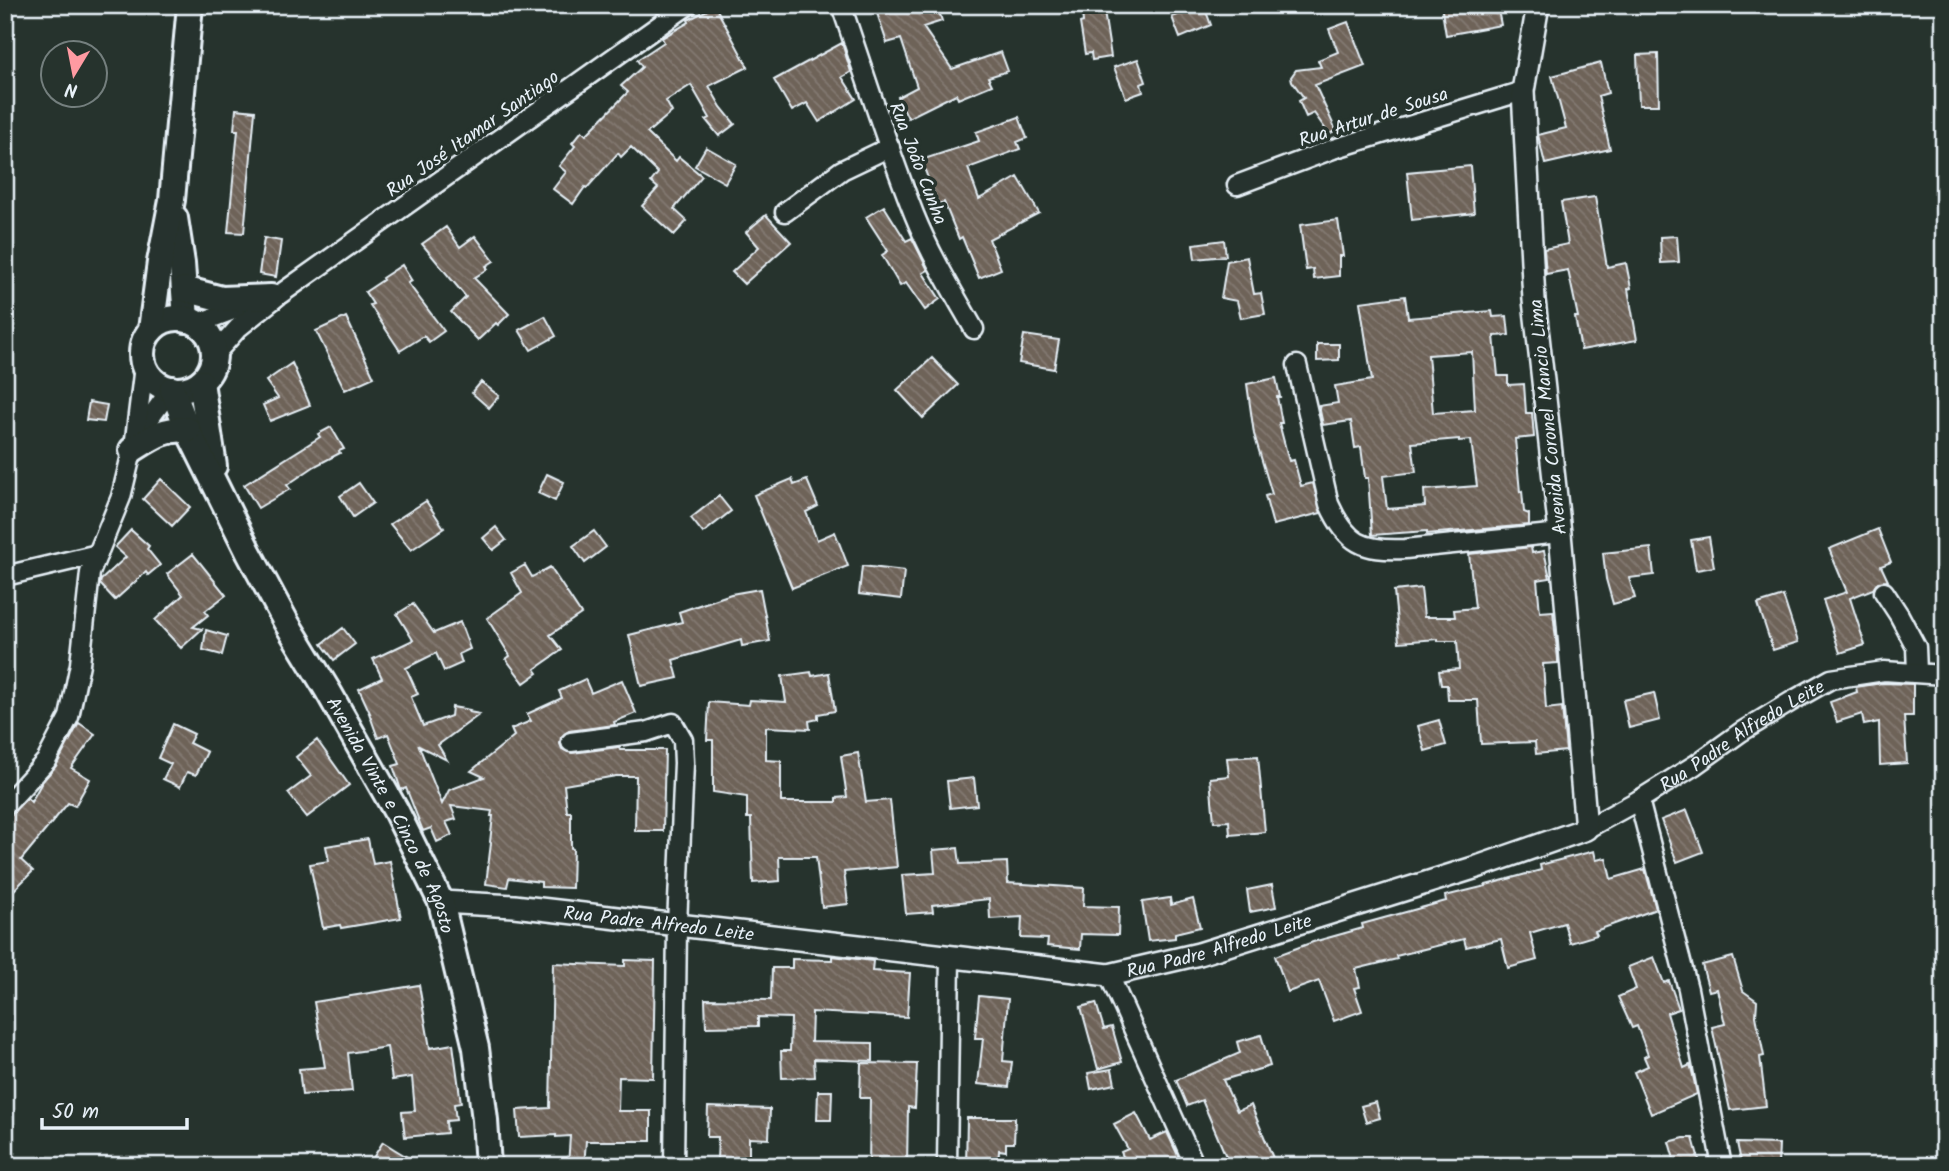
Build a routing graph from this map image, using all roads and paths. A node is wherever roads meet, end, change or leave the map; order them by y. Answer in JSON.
{"nodes":[{"id":1,"x":190,"y":5,"type":"edge"},
{"id":2,"x":688,"y":5,"type":"edge"},
{"id":3,"x":841,"y":5,"type":"edge"},
{"id":4,"x":1538,"y":5,"type":"edge"},
{"id":5,"x":1523,"y":91,"type":"junction"},
{"id":6,"x":890,"y":147,"type":"junction"},
{"id":7,"x":1237,"y":185,"type":"dead end"},
{"id":8,"x":172,"y":200,"type":"junction"},
{"id":9,"x":785,"y":212,"type":"dead end"},
{"id":10,"x":184,"y":289,"type":"junction"},
{"id":11,"x":275,"y":296,"type":"junction"},
{"id":12,"x":191,"y":322,"type":"junction"},
{"id":13,"x":974,"y":329,"type":"dead end"},
{"id":14,"x":151,"y":330,"type":"junction"},
{"id":15,"x":214,"y":355,"type":"junction"},
{"id":16,"x":1297,"y":365,"type":"dead end"},
{"id":17,"x":144,"y":366,"type":"junction"},
{"id":18,"x":201,"y":382,"type":"junction"},
{"id":19,"x":171,"y":389,"type":"junction"},
{"id":20,"x":188,"y":430,"type":"junction"},
{"id":21,"x":134,"y":444,"type":"junction"},
{"id":22,"x":218,"y":491,"type":"junction"},
{"id":23,"x":1560,"y":533,"type":"junction"},
{"id":24,"x":98,"y":554,"type":"junction"},
{"id":25,"x":5,"y":576,"type":"edge"},
{"id":26,"x":1884,"y":592,"type":"dead end"},
{"id":27,"x":1917,"y":672,"type":"junction"},
{"id":28,"x":1944,"y":675,"type":"edge"},
{"id":29,"x":571,"y":742,"type":"dead end"},
{"id":30,"x":1639,"y":800,"type":"junction"},
{"id":31,"x":5,"y":806,"type":"edge"},
{"id":32,"x":1586,"y":829,"type":"junction"},
{"id":33,"x":441,"y":902,"type":"junction"},
{"id":34,"x":677,"y":925,"type":"junction"},
{"id":35,"x":950,"y":956,"type":"junction"},
{"id":36,"x":1109,"y":975,"type":"junction"},
{"id":37,"x":488,"y":1166,"type":"edge"},
{"id":38,"x":674,"y":1166,"type":"edge"},
{"id":39,"x":947,"y":1166,"type":"edge"},
{"id":40,"x":1195,"y":1166,"type":"edge"},
{"id":41,"x":1722,"y":1166,"type":"edge"}],
"edges":[{"from":1,"to":8,"type":"main road"},
{"from":2,"to":11,"type":"street","name":"Rua José Itamar Santiago"},
{"from":3,"to":6,"type":"street","name":"Rua João Cunha"},
{"from":4,"to":5,"type":"street","name":"Avenida Coronel Mancio Lima"},
{"from":5,"to":7,"type":"street","name":"Rua Artur de Sousa"},
{"from":5,"to":23,"type":"street","name":"Avenida Coronel Mancio Lima"},
{"from":6,"to":9,"type":"street"},
{"from":6,"to":13,"type":"street","name":"Rua João Cunha"},
{"from":8,"to":10,"type":"main road"},
{"from":8,"to":14,"type":"main road"},
{"from":10,"to":11,"type":"main road"},
{"from":10,"to":12,"type":"main road"},
{"from":11,"to":12,"type":"street","name":"Rua José Itamar Santiago"},
{"from":11,"to":15,"type":"street","name":"Rua José Itamar Santiago"},
{"from":12,"to":14,"type":"main road"},
{"from":12,"to":15,"type":"main road"},
{"from":14,"to":17,"type":"main road"},
{"from":15,"to":18,"type":"main road"},
{"from":16,"to":23,"type":"street"},
{"from":17,"to":19,"type":"main road"},
{"from":17,"to":21,"type":"street"},
{"from":18,"to":19,"type":"main road"},
{"from":18,"to":22,"type":"main road","name":"Avenida Vinte e Cinco de Agosto"},
{"from":19,"to":20,"type":"main road","name":"Avenida Vinte e Cinco de Agosto"},
{"from":19,"to":21,"type":"street"},
{"from":20,"to":21,"type":"main road"},
{"from":20,"to":22,"type":"main road","name":"Avenida Vinte e Cinco de Agosto"},
{"from":21,"to":24,"type":"street"},
{"from":22,"to":33,"type":"main road","name":"Avenida Vinte e Cinco de Agosto"},
{"from":23,"to":32,"type":"street","name":"Avenida Coronel Mancio Lima"},
{"from":24,"to":25,"type":"street"},
{"from":24,"to":31,"type":"street"},
{"from":26,"to":27,"type":"street"},
{"from":27,"to":28,"type":"street","name":"Rua Padre Alfredo Leite"},
{"from":27,"to":30,"type":"street","name":"Rua Padre Alfredo Leite"},
{"from":29,"to":34,"type":"street"},
{"from":30,"to":32,"type":"street","name":"Rua Padre Alfredo Leite"},
{"from":30,"to":41,"type":"street"},
{"from":32,"to":36,"type":"street","name":"Rua Padre Alfredo Leite"},
{"from":33,"to":34,"type":"street","name":"Rua Padre Alfredo Leite"},
{"from":33,"to":37,"type":"main road","name":"Avenida Vinte e Cinco de Agosto"},
{"from":34,"to":35,"type":"street","name":"Rua Padre Alfredo Leite"},
{"from":34,"to":38,"type":"street"},
{"from":35,"to":36,"type":"street","name":"Rua Padre Alfredo Leite"},
{"from":35,"to":39,"type":"street"},
{"from":36,"to":40,"type":"street"}]}
